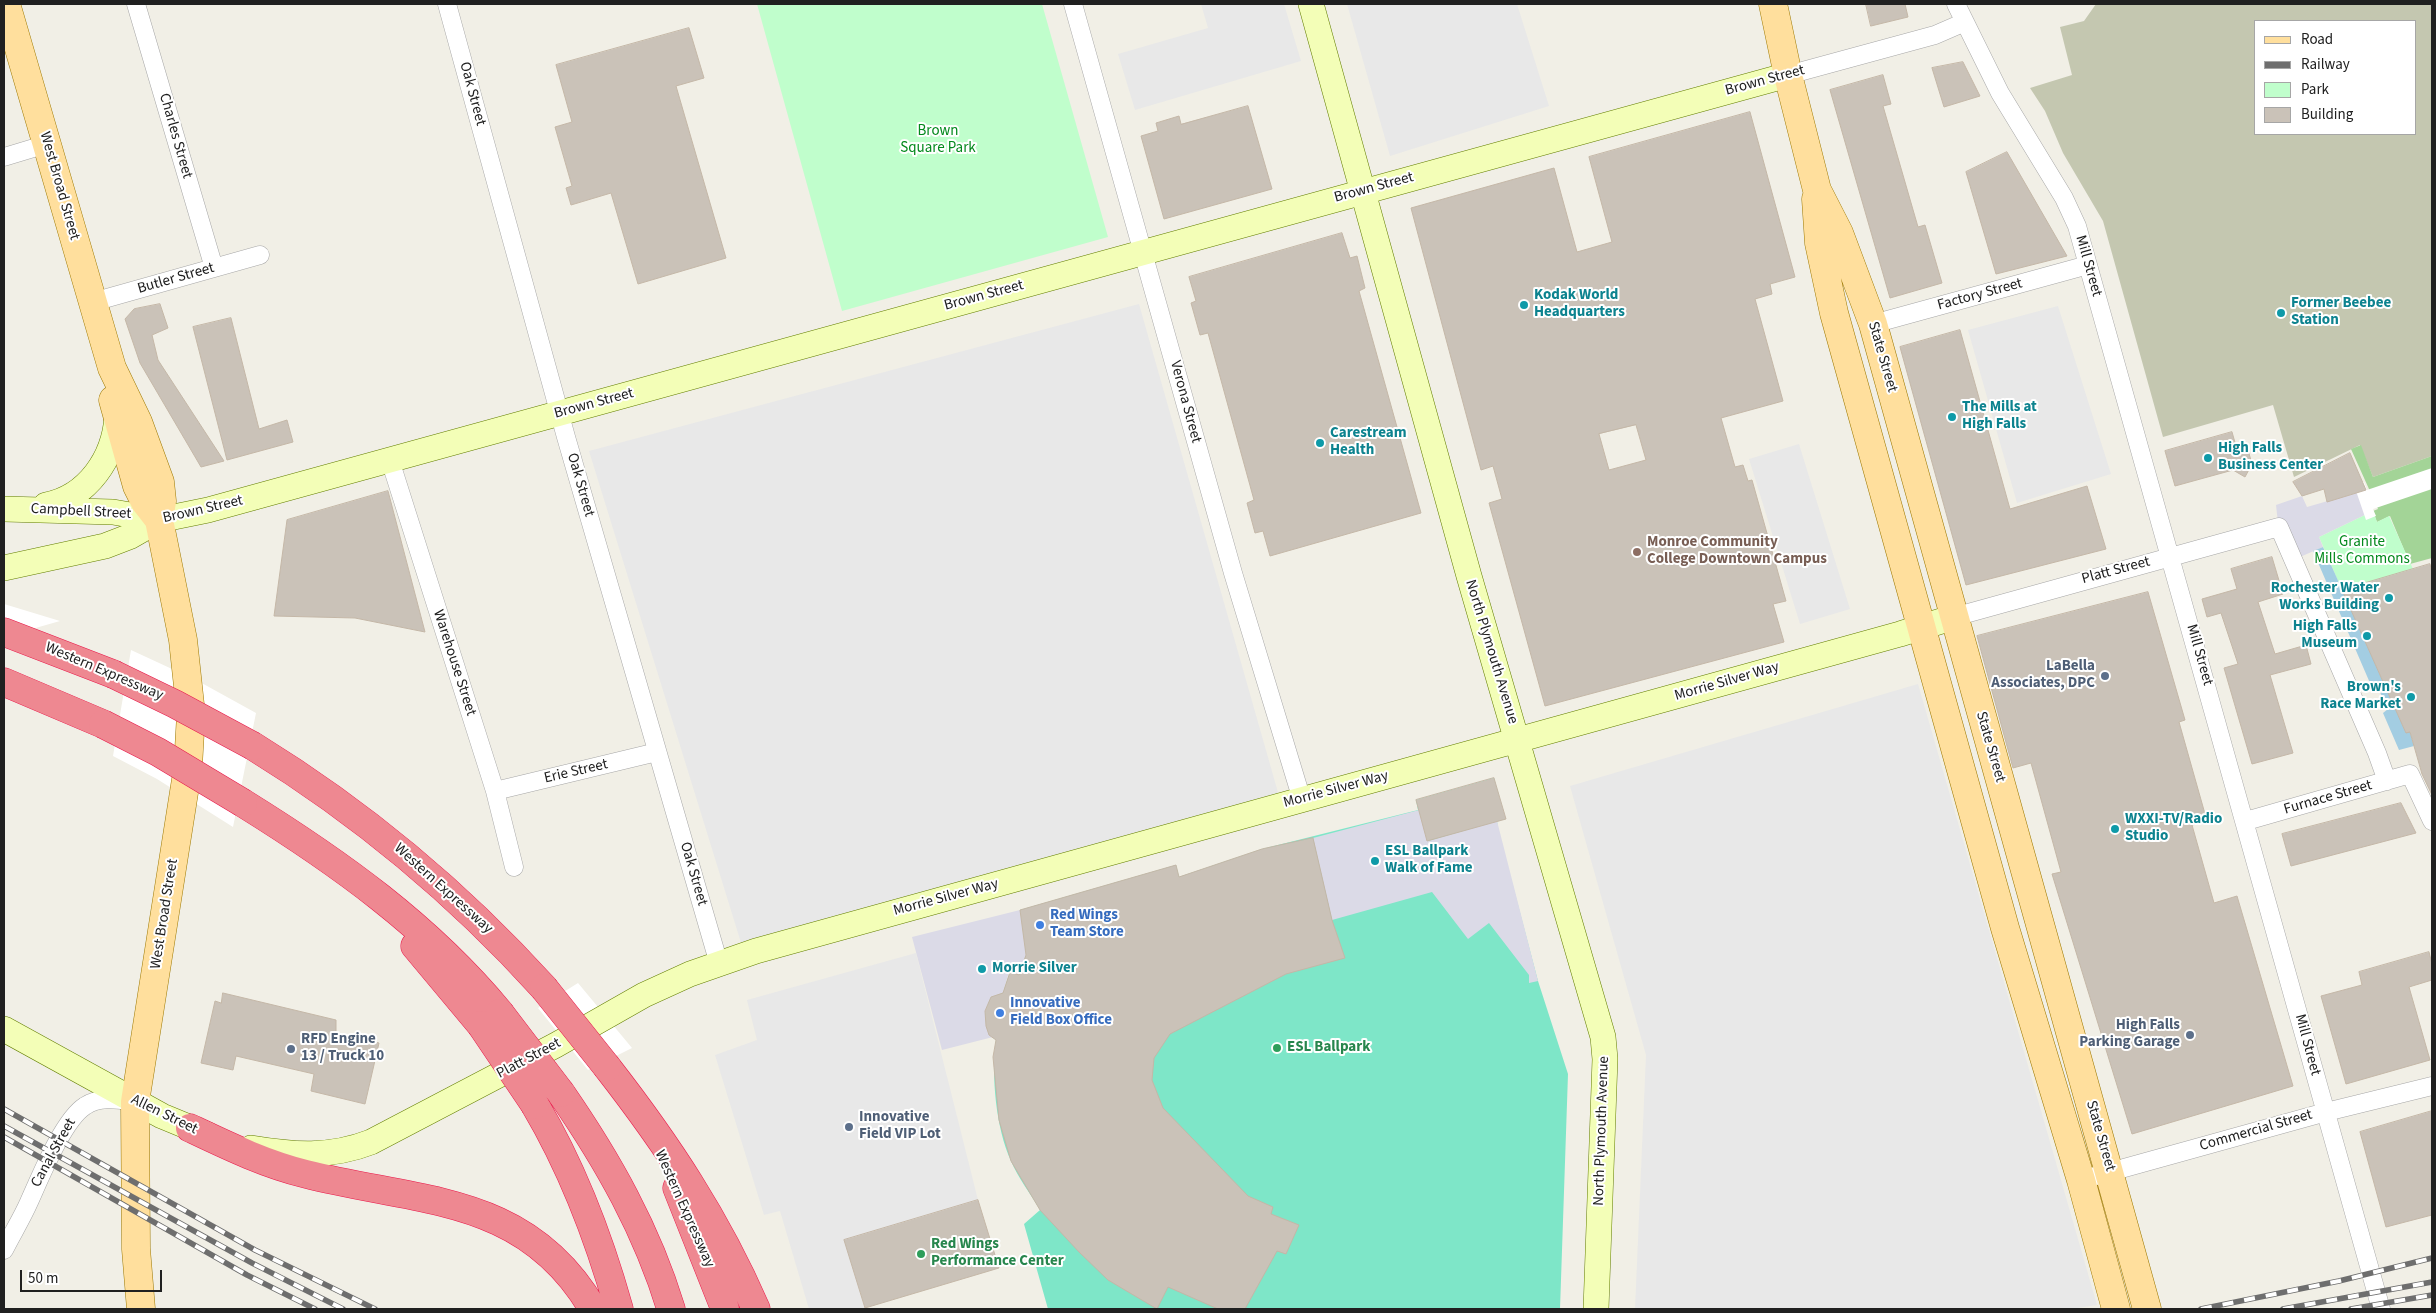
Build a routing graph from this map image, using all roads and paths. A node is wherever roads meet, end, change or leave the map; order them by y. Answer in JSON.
{"nodes":[{"id":1,"x":6,"y":4,"type":"edge"},
{"id":2,"x":136,"y":4,"type":"edge"},
{"id":3,"x":447,"y":4,"type":"edge"},
{"id":4,"x":1073,"y":4,"type":"edge"},
{"id":5,"x":1311,"y":4,"type":"edge"},
{"id":6,"x":1773,"y":4,"type":"edge"},
{"id":7,"x":1956,"y":4,"type":"edge"},
{"id":8,"x":1965,"y":22,"type":"junction"},
{"id":9,"x":1788,"y":75,"type":"junction"},
{"id":10,"x":47,"y":144,"type":"junction"},
{"id":11,"x":4,"y":156,"type":"edge"},
{"id":12,"x":1817,"y":190,"type":"junction"},
{"id":13,"x":1364,"y":192,"type":"junction"},
{"id":14,"x":1144,"y":252,"type":"junction"},
{"id":15,"x":260,"y":255,"type":"dead end"},
{"id":16,"x":2088,"y":265,"type":"junction"},
{"id":17,"x":214,"y":268,"type":"junction"},
{"id":18,"x":93,"y":302,"type":"junction"},
{"id":19,"x":1873,"y":324,"type":"junction"},
{"id":20,"x":112,"y":368,"type":"junction"},
{"id":21,"x":559,"y":414,"type":"junction"},
{"id":22,"x":117,"y":417,"type":"junction"},
{"id":23,"x":390,"y":460,"type":"junction"},
{"id":24,"x":15,"y":509,"type":"edge"},
{"id":25,"x":159,"y":520,"type":"junction"},
{"id":26,"x":2171,"y":556,"type":"junction"},
{"id":27,"x":4,"y":568,"type":"edge"},
{"id":28,"x":1954,"y":617,"type":"junction"},
{"id":29,"x":1920,"y":628,"type":"junction"},
{"id":30,"x":7,"y":633,"type":"edge"},
{"id":31,"x":4,"y":682,"type":"edge"},
{"id":32,"x":1518,"y":741,"type":"junction"},
{"id":33,"x":657,"y":752,"type":"junction"},
{"id":34,"x":2387,"y":781,"type":"junction"},
{"id":35,"x":495,"y":791,"type":"junction"},
{"id":36,"x":1302,"y":800,"type":"junction"},
{"id":37,"x":2246,"y":821,"type":"junction"},
{"id":38,"x":2432,"y":821,"type":"edge"},
{"id":39,"x":514,"y":867,"type":"dead end"},
{"id":40,"x":719,"y":964,"type":"junction"},
{"id":41,"x":490,"y":1019,"type":"junction"},
{"id":42,"x":4,"y":1029,"type":"edge"},
{"id":43,"x":606,"y":1067,"type":"junction"},
{"id":44,"x":2432,"y":1086,"type":"edge"},
{"id":45,"x":135,"y":1102,"type":"junction"},
{"id":46,"x":2326,"y":1112,"type":"junction"},
{"id":47,"x":190,"y":1128,"type":"junction"},
{"id":48,"x":338,"y":1152,"type":"joint"},
{"id":49,"x":2110,"y":1172,"type":"junction"},
{"id":50,"x":2081,"y":1180,"type":"junction"},
{"id":51,"x":4,"y":1250,"type":"edge"},
{"id":52,"x":142,"y":1309,"type":"edge"},
{"id":53,"x":593,"y":1309,"type":"edge"},
{"id":54,"x":619,"y":1309,"type":"edge"},
{"id":55,"x":671,"y":1309,"type":"edge"},
{"id":56,"x":725,"y":1309,"type":"edge"},
{"id":57,"x":756,"y":1309,"type":"edge"},
{"id":58,"x":1596,"y":1309,"type":"edge"},
{"id":59,"x":2116,"y":1309,"type":"edge"},
{"id":60,"x":2147,"y":1309,"type":"edge"},
{"id":61,"x":2382,"y":1309,"type":"edge"}],
"edges":[{"from":1,"to":10,"type":"main road","name":"West Broad Street"},
{"from":2,"to":17,"type":"street","name":"Charles Street"},
{"from":3,"to":21,"type":"street","name":"Oak Street"},
{"from":4,"to":14,"type":"street","name":"Verona Street"},
{"from":5,"to":13,"type":"main road","name":"North Plymouth Avenue"},
{"from":6,"to":9,"type":"main road","name":"State Street"},
{"from":7,"to":8,"type":"street","name":"Mill Street"},
{"from":8,"to":9,"type":"street","name":"Brown Street"},
{"from":8,"to":16,"type":"street","name":"Mill Street"},
{"from":9,"to":12,"type":"main road","name":"State Street"},
{"from":9,"to":13,"type":"main road","name":"Brown Street"},
{"from":10,"to":11,"type":"street"},
{"from":10,"to":18,"type":"main road","name":"West Broad Street"},
{"from":12,"to":19,"type":"main road","name":"State Street"},
{"from":12,"to":29,"type":"main road","name":"State Street"},
{"from":13,"to":14,"type":"main road","name":"Brown Street"},
{"from":13,"to":32,"type":"main road","name":"North Plymouth Avenue"},
{"from":14,"to":21,"type":"main road","name":"Brown Street"},
{"from":14,"to":36,"type":"street","name":"Verona Street"},
{"from":15,"to":17,"type":"street","name":"Butler Street"},
{"from":16,"to":19,"type":"street","name":"Factory Street"},
{"from":16,"to":26,"type":"street","name":"Mill Street"},
{"from":17,"to":18,"type":"street","name":"Butler Street"},
{"from":18,"to":20,"type":"main road","name":"West Broad Street"},
{"from":19,"to":28,"type":"main road","name":"State Street"},
{"from":20,"to":22,"type":"main road","name":"West Broad Street"},
{"from":20,"to":25,"type":"main road","name":"West Broad Street"},
{"from":21,"to":23,"type":"main road","name":"Brown Street"},
{"from":21,"to":33,"type":"street","name":"Oak Street"},
{"from":22,"to":24,"type":"main road"},
{"from":22,"to":25,"type":"main road","name":"West Broad Street"},
{"from":23,"to":25,"type":"main road","name":"Brown Street"},
{"from":23,"to":35,"type":"street","name":"Warehouse Street"},
{"from":24,"to":25,"type":"main road","name":"Campbell Street"},
{"from":25,"to":27,"type":"main road","name":"Brown Street"},
{"from":25,"to":45,"type":"main road","name":"West Broad Street"},
{"from":26,"to":28,"type":"street","name":"Platt Street"},
{"from":26,"to":34,"type":"street","name":"Platt Street"},
{"from":26,"to":37,"type":"street","name":"Mill Street"},
{"from":28,"to":29,"type":"main road","name":"Morrie Silver Way"},
{"from":28,"to":49,"type":"main road","name":"State Street"},
{"from":29,"to":32,"type":"main road","name":"Morrie Silver Way"},
{"from":29,"to":50,"type":"main road","name":"State Street"},
{"from":30,"to":43,"type":"highway","name":"Western Expressway","bridge":true},
{"from":31,"to":41,"type":"highway","bridge":true},
{"from":32,"to":36,"type":"main road","name":"Morrie Silver Way"},
{"from":32,"to":58,"type":"main road","name":"North Plymouth Avenue"},
{"from":33,"to":35,"type":"street","name":"Erie Street"},
{"from":33,"to":40,"type":"street","name":"Oak Street"},
{"from":34,"to":37,"type":"street","name":"Furnace Street"},
{"from":34,"to":38,"type":"street","name":"Furnace Street"},
{"from":35,"to":39,"type":"street","name":"Warehouse Street"},
{"from":36,"to":40,"type":"main road","name":"Morrie Silver Way"},
{"from":37,"to":46,"type":"street","name":"Mill Street"},
{"from":40,"to":48,"type":"main road","name":"Platt Street"},
{"from":41,"to":54,"type":"highway","bridge":true},
{"from":41,"to":55,"type":"highway","bridge":true},
{"from":42,"to":45,"type":"main road","name":"Allen Street"},
{"from":43,"to":56,"type":"highway","name":"Western Expressway"},
{"from":43,"to":57,"type":"highway"},
{"from":44,"to":46,"type":"street","name":"Commercial Street"},
{"from":45,"to":47,"type":"main road","name":"Allen Street"},
{"from":45,"to":51,"type":"street","name":"Canal Street"},
{"from":45,"to":52,"type":"main road","name":"West Broad Street"},
{"from":46,"to":49,"type":"street","name":"Commercial Street"},
{"from":46,"to":61,"type":"street","name":"Mill Street"},
{"from":47,"to":48,"type":"main road","name":"Allen Street"},
{"from":47,"to":53,"type":"highway"},
{"from":49,"to":50,"type":"street","name":"Commercial Street"},
{"from":49,"to":60,"type":"main road","name":"State Street"},
{"from":50,"to":59,"type":"main road","name":"State Street"}]}
